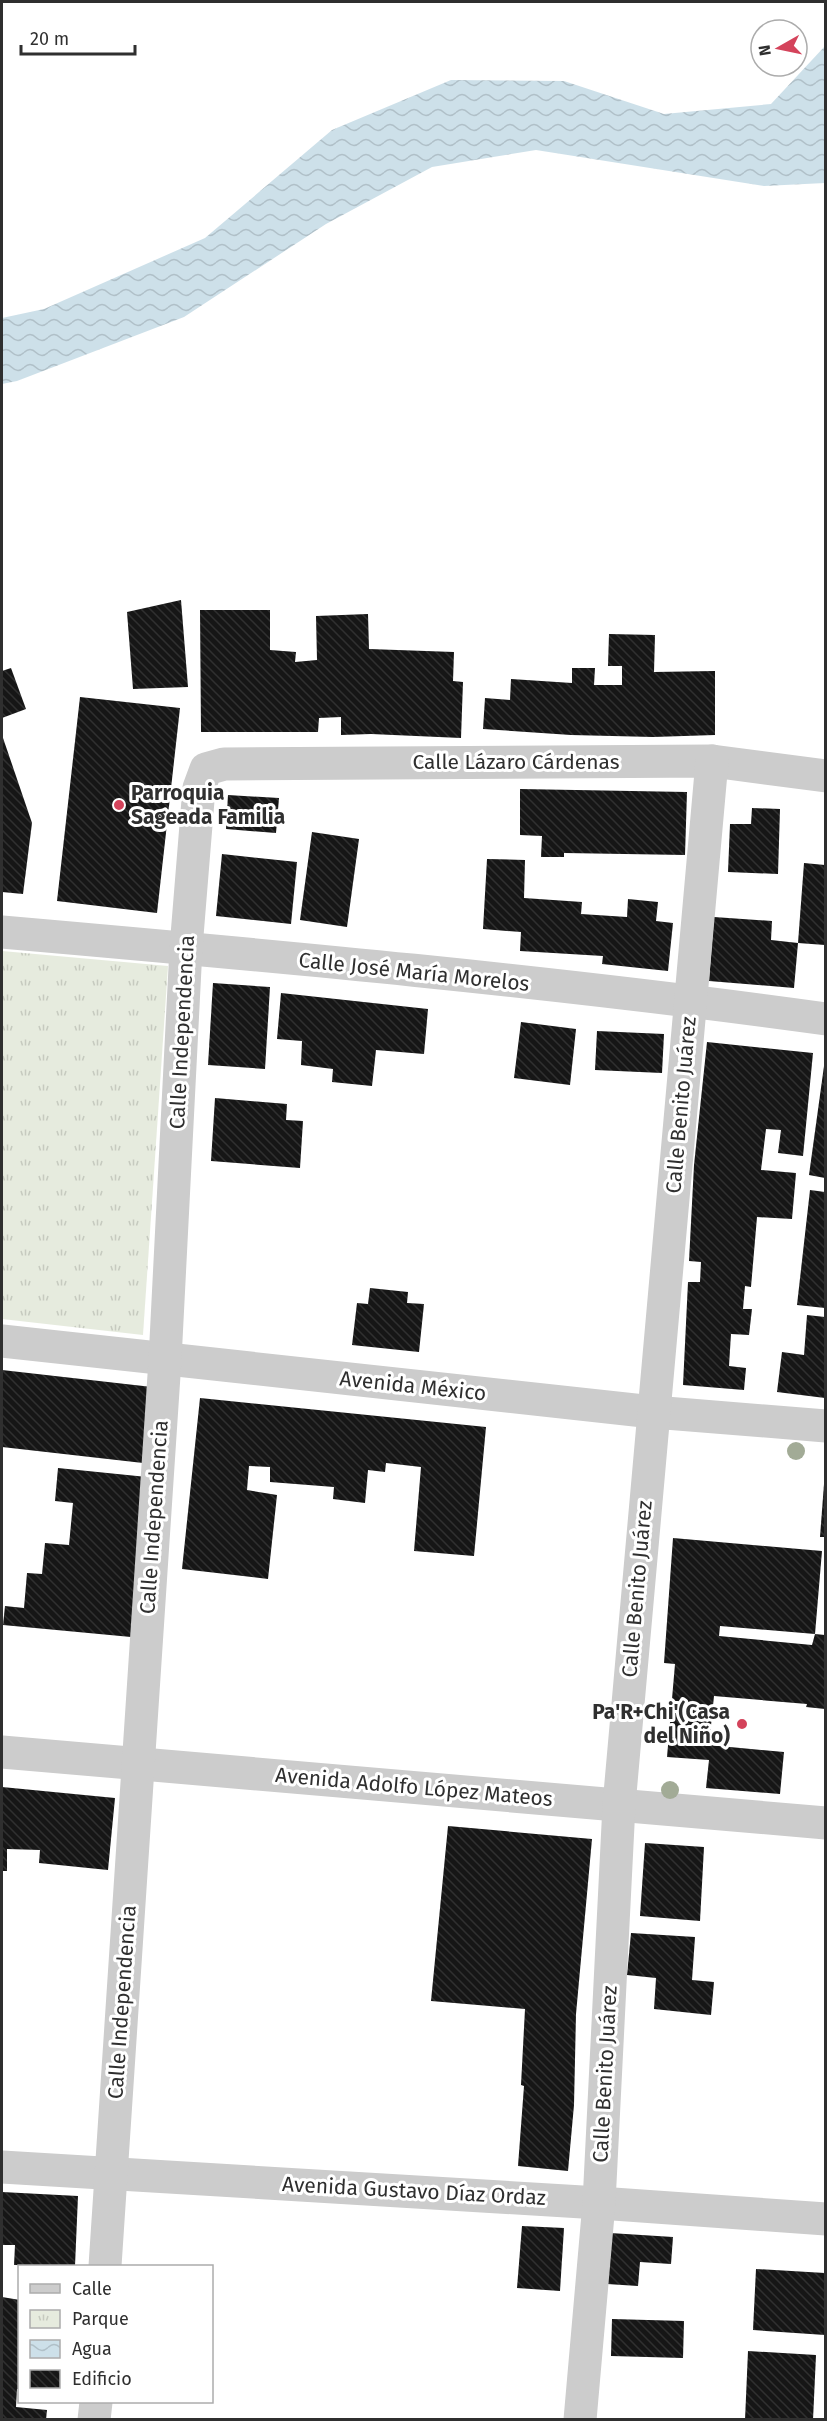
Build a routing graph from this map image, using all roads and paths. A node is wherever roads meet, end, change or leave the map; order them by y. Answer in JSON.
{"nodes":[{"id":1,"x":712,"y":761,"type":"junction"},
{"id":2,"x":206,"y":769,"type":"joint"},
{"id":3,"x":825,"y":776,"type":"edge"},
{"id":4,"x":2,"y":932,"type":"edge"},
{"id":5,"x":186,"y":948,"type":"junction"},
{"id":6,"x":691,"y":1000,"type":"junction"},
{"id":7,"x":825,"y":1019,"type":"edge"},
{"id":8,"x":2,"y":1341,"type":"edge"},
{"id":9,"x":165,"y":1360,"type":"junction"},
{"id":10,"x":653,"y":1412,"type":"junction"},
{"id":11,"x":825,"y":1426,"type":"edge"},
{"id":12,"x":2,"y":1752,"type":"edge"},
{"id":13,"x":137,"y":1764,"type":"junction"},
{"id":14,"x":619,"y":1805,"type":"junction"},
{"id":15,"x":825,"y":1823,"type":"edge"},
{"id":16,"x":2,"y":2167,"type":"edge"},
{"id":17,"x":112,"y":2173,"type":"junction"},
{"id":18,"x":599,"y":2203,"type":"junction"},
{"id":19,"x":825,"y":2219,"type":"edge"},
{"id":20,"x":105,"y":2265,"type":"edge"},
{"id":21,"x":96,"y":2403,"type":"edge"},
{"id":22,"x":94,"y":2420,"type":"edge"},
{"id":23,"x":580,"y":2420,"type":"edge"}],
"edges":[{"from":1,"to":2,"type":"street","name":"Calle Lázaro Cárdenas"},
{"from":1,"to":3,"type":"street","name":"Calle Lázaro Cárdenas"},
{"from":1,"to":6,"type":"street","name":"Calle Benito Juárez"},
{"from":2,"to":5,"type":"street","name":"Calle Independencia"},
{"from":4,"to":5,"type":"street","name":"Calle José María Morelos"},
{"from":5,"to":6,"type":"street","name":"Calle José María Morelos"},
{"from":5,"to":9,"type":"street","name":"Calle Independencia"},
{"from":6,"to":7,"type":"street","name":"Calle José María Morelos"},
{"from":6,"to":10,"type":"street","name":"Calle Benito Juárez"},
{"from":8,"to":9,"type":"street","name":"Avenida México"},
{"from":9,"to":10,"type":"street","name":"Avenida México"},
{"from":9,"to":13,"type":"street","name":"Calle Independencia"},
{"from":10,"to":11,"type":"street","name":"Avenida México"},
{"from":10,"to":14,"type":"street","name":"Calle Benito Juárez"},
{"from":12,"to":13,"type":"street","name":"Avenida Adolfo López Mateos"},
{"from":13,"to":14,"type":"street","name":"Avenida Adolfo López Mateos"},
{"from":13,"to":17,"type":"street","name":"Calle Independencia"},
{"from":14,"to":15,"type":"street","name":"Avenida Adolfo López Mateos"},
{"from":14,"to":18,"type":"street","name":"Calle Benito Juárez"},
{"from":16,"to":17,"type":"street","name":"Avenida Gustavo Díaz Ordaz"},
{"from":17,"to":18,"type":"street","name":"Avenida Gustavo Díaz Ordaz"},
{"from":17,"to":20,"type":"street","name":"Calle Independencia"},
{"from":18,"to":19,"type":"street","name":"Avenida Gustavo Díaz Ordaz"},
{"from":18,"to":23,"type":"street","name":"Calle Benito Juárez"},
{"from":21,"to":22,"type":"street"}]}
